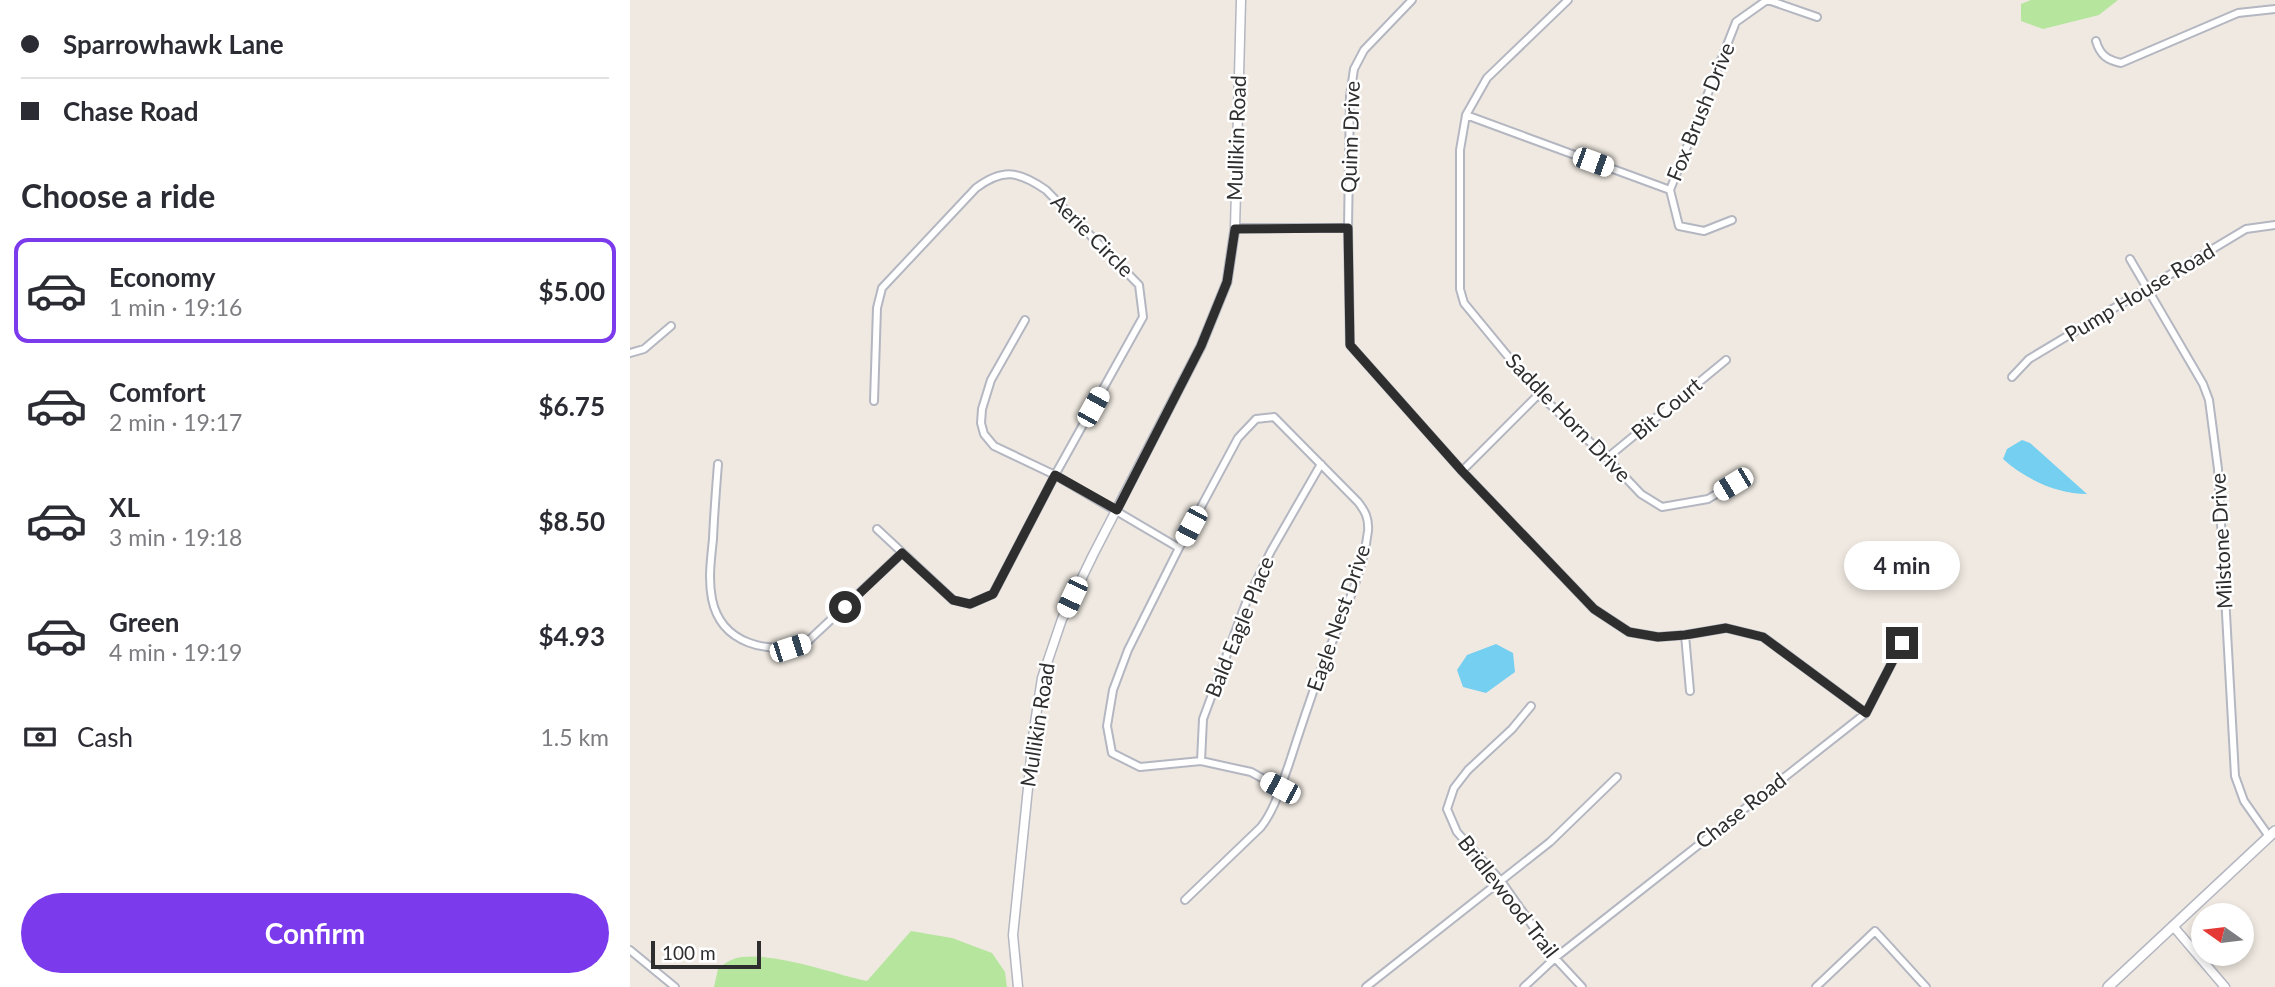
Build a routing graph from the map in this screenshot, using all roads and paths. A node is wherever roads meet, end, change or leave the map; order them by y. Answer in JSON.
{"nodes":[{"id":1,"x":1241,"y":0,"type":"edge"},
{"id":2,"x":1412,"y":0,"type":"edge"},
{"id":3,"x":1568,"y":0,"type":"edge"},
{"id":4,"x":1768,"y":0,"type":"edge"},
{"id":5,"x":2275,"y":9,"type":"edge"},
{"id":6,"x":1817,"y":18,"type":"dead end"},
{"id":7,"x":2096,"y":41,"type":"dead end"},
{"id":8,"x":1466,"y":115,"type":"junction"},
{"id":9,"x":1670,"y":190,"type":"junction"},
{"id":10,"x":1732,"y":220,"type":"dead end"},
{"id":11,"x":2275,"y":225,"type":"edge"},
{"id":12,"x":1348,"y":228,"type":"junction"},
{"id":13,"x":1235,"y":229,"type":"junction"},
{"id":14,"x":2130,"y":259,"type":"dead end"},
{"id":15,"x":2147,"y":288,"type":"junction"},
{"id":16,"x":1025,"y":320,"type":"dead end"},
{"id":17,"x":671,"y":326,"type":"dead end"},
{"id":18,"x":630,"y":353,"type":"edge"},
{"id":19,"x":1726,"y":360,"type":"dead end"},
{"id":20,"x":2012,"y":377,"type":"dead end"},
{"id":21,"x":1539,"y":394,"type":"junction"},
{"id":22,"x":874,"y":401,"type":"dead end"},
{"id":23,"x":1607,"y":458,"type":"junction"},
{"id":24,"x":718,"y":464,"type":"dead end"},
{"id":25,"x":1321,"y":464,"type":"junction"},
{"id":26,"x":1462,"y":471,"type":"junction"},
{"id":27,"x":1055,"y":475,"type":"junction"},
{"id":28,"x":1733,"y":484,"type":"dead end"},
{"id":29,"x":1117,"y":510,"type":"junction"},
{"id":30,"x":877,"y":529,"type":"dead end"},
{"id":31,"x":1179,"y":548,"type":"junction"},
{"id":32,"x":902,"y":553,"type":"junction"},
{"id":33,"x":1685,"y":635,"type":"junction"},
{"id":34,"x":1902,"y":643,"type":"dead end"},
{"id":35,"x":1690,"y":691,"type":"dead end"},
{"id":36,"x":1531,"y":706,"type":"dead end"},
{"id":37,"x":1866,"y":713,"type":"junction"},
{"id":38,"x":1201,"y":761,"type":"junction"},
{"id":39,"x":1617,"y":777,"type":"dead end"},
{"id":40,"x":1280,"y":788,"type":"junction"},
{"id":41,"x":2272,"y":833,"type":"edge"},
{"id":42,"x":1501,"y":881,"type":"junction"},
{"id":43,"x":1185,"y":900,"type":"dead end"},
{"id":44,"x":2173,"y":926,"type":"junction"},
{"id":45,"x":630,"y":950,"type":"edge"},
{"id":46,"x":1555,"y":958,"type":"junction"},
{"id":47,"x":675,"y":987,"type":"edge"},
{"id":48,"x":1018,"y":987,"type":"edge"},
{"id":49,"x":1366,"y":987,"type":"edge"},
{"id":50,"x":1524,"y":987,"type":"edge"},
{"id":51,"x":1582,"y":987,"type":"edge"},
{"id":52,"x":1816,"y":987,"type":"edge"},
{"id":53,"x":1926,"y":987,"type":"edge"},
{"id":54,"x":2108,"y":987,"type":"edge"},
{"id":55,"x":2225,"y":987,"type":"edge"}],
"edges":[{"from":1,"to":13,"type":"street","name":"Mullikin Road"},
{"from":2,"to":12,"type":"street","name":"Quinn Drive"},
{"from":3,"to":8,"type":"street","name":"Saddle Horn Drive"},
{"from":4,"to":6,"type":"street","name":"Fox Brush Drive"},
{"from":4,"to":9,"type":"street","name":"Fox Brush Drive"},
{"from":5,"to":7,"type":"street"},
{"from":8,"to":9,"type":"street"},
{"from":8,"to":21,"type":"street","name":"Saddle Horn Drive"},
{"from":9,"to":10,"type":"street","name":"Fox Brush Drive"},
{"from":11,"to":15,"type":"street","name":"Pump House Road"},
{"from":12,"to":13,"type":"street"},
{"from":12,"to":26,"type":"street","name":"Quinn Drive"},
{"from":13,"to":29,"type":"street","name":"Mullikin Road"},
{"from":14,"to":15,"type":"street","name":"Milstone Drive"},
{"from":15,"to":20,"type":"street","name":"Pump House Road"},
{"from":15,"to":41,"type":"street","name":"Milstone Drive"},
{"from":16,"to":27,"type":"street"},
{"from":17,"to":18,"type":"street"},
{"from":19,"to":23,"type":"street","name":"Bit Court"},
{"from":21,"to":23,"type":"street","name":"Saddle Horn Drive"},
{"from":21,"to":26,"type":"street"},
{"from":22,"to":27,"type":"street","name":"Aerie Circle"},
{"from":23,"to":28,"type":"street","name":"Saddle Horn Drive"},
{"from":24,"to":32,"type":"street"},
{"from":25,"to":31,"type":"street","name":"Eagle Nest Drive"},
{"from":25,"to":38,"type":"street","name":"Bald Eagle Place"},
{"from":25,"to":40,"type":"street","name":"Eagle Nest Drive"},
{"from":26,"to":33,"type":"street","name":"Quinn Drive"},
{"from":27,"to":29,"type":"street"},
{"from":27,"to":32,"type":"street","name":"Aerie Circle"},
{"from":29,"to":31,"type":"street"},
{"from":29,"to":48,"type":"street","name":"Mullikin Road"},
{"from":30,"to":32,"type":"street","name":"Aerie Circle"},
{"from":31,"to":38,"type":"street","name":"Eagle Nest Drive"},
{"from":33,"to":35,"type":"street"},
{"from":33,"to":37,"type":"street","name":"Quinn Drive"},
{"from":34,"to":37,"type":"street","name":"Chase Road"},
{"from":36,"to":42,"type":"street","name":"Bridlewood Trail"},
{"from":37,"to":46,"type":"street","name":"Chase Road"},
{"from":38,"to":40,"type":"street","name":"Eagle Nest Drive"},
{"from":39,"to":42,"type":"street"},
{"from":40,"to":43,"type":"street","name":"Eagle Nest Drive"},
{"from":41,"to":44,"type":"main road"},
{"from":42,"to":46,"type":"street","name":"Bridlewood Trail"},
{"from":42,"to":49,"type":"street"},
{"from":44,"to":54,"type":"main road"},
{"from":44,"to":55,"type":"street"},
{"from":45,"to":47,"type":"street"},
{"from":46,"to":50,"type":"street","name":"Chase Road"},
{"from":46,"to":51,"type":"street","name":"Bridlewood Trail"},
{"from":52,"to":53,"type":"street"}]}
